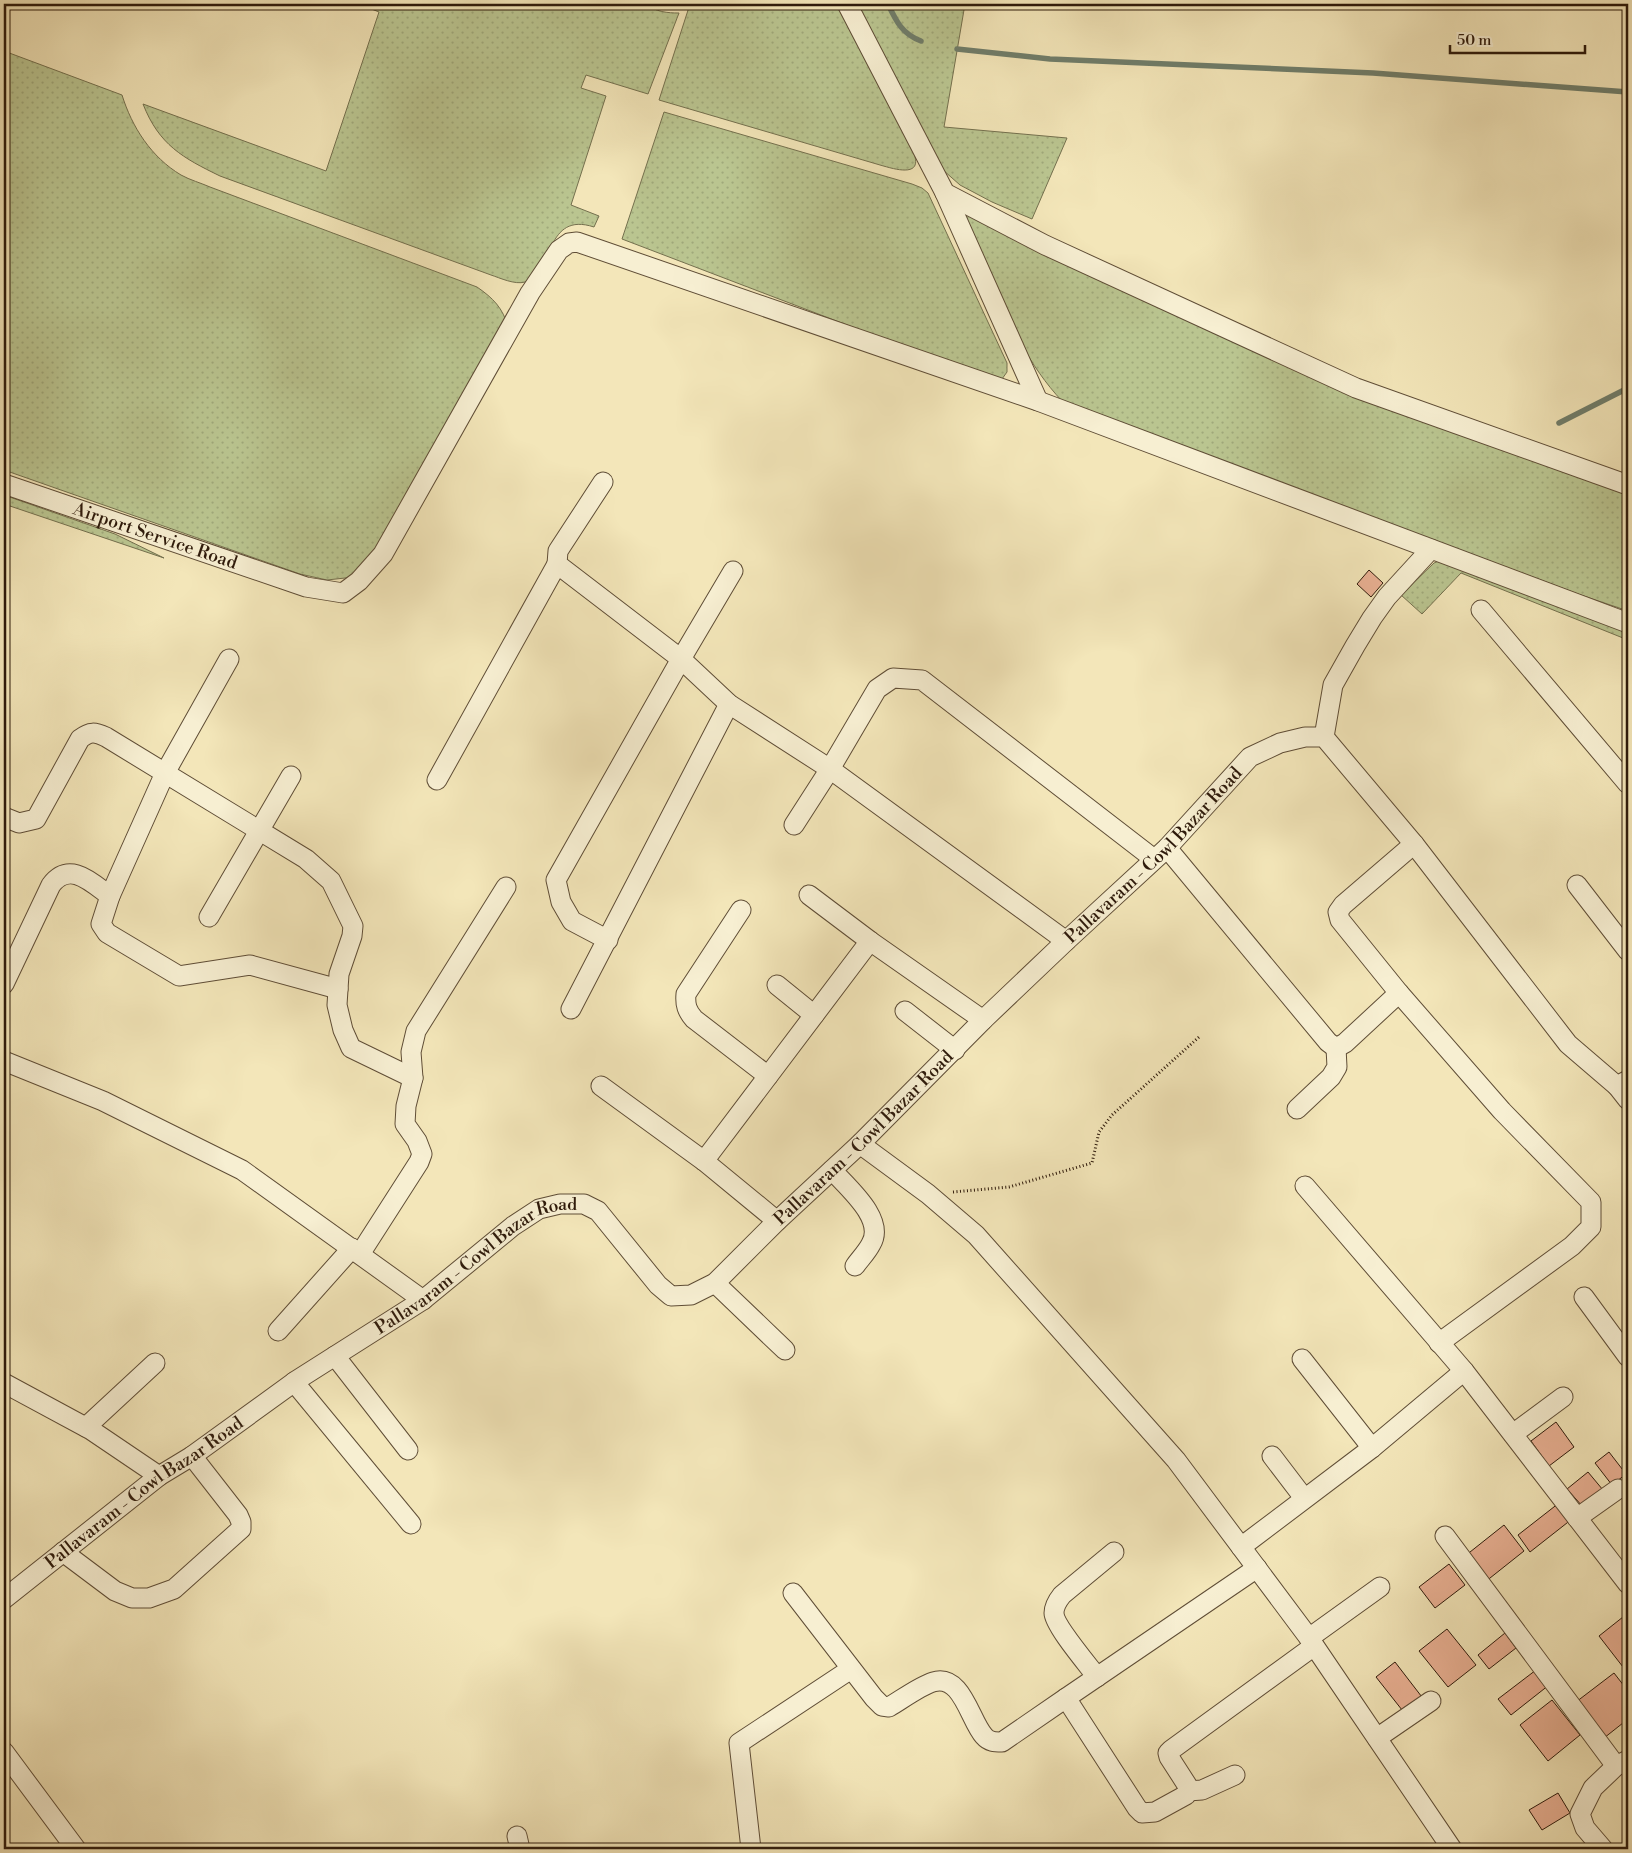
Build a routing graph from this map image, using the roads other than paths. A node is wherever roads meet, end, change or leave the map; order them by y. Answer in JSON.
{"nodes":[{"id":1,"x":847,"y":4,"type":"edge"},
{"id":2,"x":945,"y":193,"type":"junction"},
{"id":3,"x":1038,"y":401,"type":"junction"},
{"id":4,"x":603,"y":482,"type":"dead end"},
{"id":5,"x":4,"y":484,"type":"edge"},
{"id":6,"x":1628,"y":485,"type":"edge"},
{"id":7,"x":1431,"y":549,"type":"junction"},
{"id":8,"x":557,"y":564,"type":"junction"},
{"id":9,"x":733,"y":571,"type":"dead end"},
{"id":10,"x":1481,"y":610,"type":"dead end"},
{"id":11,"x":1628,"y":623,"type":"edge"},
{"id":12,"x":230,"y":659,"type":"dead end"},
{"id":13,"x":681,"y":659,"type":"junction"},
{"id":14,"x":729,"y":704,"type":"junction"},
{"id":15,"x":1324,"y":737,"type":"junction"},
{"id":16,"x":830,"y":769,"type":"junction"},
{"id":17,"x":165,"y":773,"type":"junction"},
{"id":18,"x":291,"y":776,"type":"dead end"},
{"id":19,"x":1627,"y":778,"type":"edge"},
{"id":20,"x":437,"y":780,"type":"dead end"},
{"id":21,"x":4,"y":817,"type":"edge"},
{"id":22,"x":794,"y":824,"type":"dead end"},
{"id":23,"x":259,"y":830,"type":"junction"},
{"id":24,"x":1414,"y":844,"type":"junction"},
{"id":25,"x":1161,"y":854,"type":"junction"},
{"id":26,"x":1577,"y":885,"type":"dead end"},
{"id":27,"x":506,"y":887,"type":"dead end"},
{"id":28,"x":810,"y":895,"type":"dead end"},
{"id":29,"x":110,"y":896,"type":"junction"},
{"id":30,"x":741,"y":910,"type":"dead end"},
{"id":31,"x":209,"y":917,"type":"dead end"},
{"id":32,"x":1622,"y":928,"type":"edge"},
{"id":33,"x":608,"y":940,"type":"junction"},
{"id":34,"x":870,"y":941,"type":"junction"},
{"id":35,"x":1066,"y":941,"type":"junction"},
{"id":36,"x":1628,"y":951,"type":"edge"},
{"id":37,"x":4,"y":984,"type":"edge"},
{"id":38,"x":777,"y":985,"type":"dead end"},
{"id":39,"x":338,"y":989,"type":"junction"},
{"id":40,"x":1400,"y":993,"type":"junction"},
{"id":41,"x":571,"y":1010,"type":"dead end"},
{"id":42,"x":905,"y":1011,"type":"dead end"},
{"id":43,"x":814,"y":1014,"type":"junction"},
{"id":44,"x":983,"y":1020,"type":"junction"},
{"id":45,"x":1336,"y":1048,"type":"junction"},
{"id":46,"x":954,"y":1050,"type":"junction"},
{"id":47,"x":4,"y":1061,"type":"edge"},
{"id":48,"x":768,"y":1076,"type":"junction"},
{"id":49,"x":412,"y":1078,"type":"junction"},
{"id":50,"x":601,"y":1086,"type":"dead end"},
{"id":51,"x":1624,"y":1089,"type":"edge"},
{"id":52,"x":1297,"y":1109,"type":"dead end"},
{"id":53,"x":860,"y":1144,"type":"junction"},
{"id":54,"x":704,"y":1161,"type":"junction"},
{"id":55,"x":832,"y":1170,"type":"junction"},
{"id":56,"x":1305,"y":1186,"type":"dead end"},
{"id":57,"x":778,"y":1221,"type":"junction"},
{"id":58,"x":356,"y":1251,"type":"junction"},
{"id":59,"x":855,"y":1266,"type":"dead end"},
{"id":60,"x":715,"y":1283,"type":"junction"},
{"id":61,"x":1584,"y":1297,"type":"dead end"},
{"id":62,"x":423,"y":1300,"type":"junction"},
{"id":63,"x":278,"y":1331,"type":"dead end"},
{"id":64,"x":1439,"y":1343,"type":"junction"},
{"id":65,"x":785,"y":1350,"type":"dead end"},
{"id":66,"x":335,"y":1356,"type":"junction"},
{"id":67,"x":1628,"y":1357,"type":"edge"},
{"id":68,"x":1302,"y":1359,"type":"dead end"},
{"id":69,"x":155,"y":1364,"type":"dead end"},
{"id":70,"x":1464,"y":1371,"type":"junction"},
{"id":71,"x":294,"y":1382,"type":"junction"},
{"id":72,"x":4,"y":1383,"type":"edge"},
{"id":73,"x":1563,"y":1397,"type":"dead end"},
{"id":74,"x":86,"y":1426,"type":"junction"},
{"id":75,"x":1513,"y":1434,"type":"junction"},
{"id":76,"x":1372,"y":1448,"type":"junction"},
{"id":77,"x":408,"y":1450,"type":"dead end"},
{"id":78,"x":192,"y":1456,"type":"junction"},
{"id":79,"x":1272,"y":1456,"type":"dead end"},
{"id":80,"x":159,"y":1476,"type":"junction"},
{"id":81,"x":1618,"y":1489,"type":"dead end"},
{"id":82,"x":1304,"y":1498,"type":"junction"},
{"id":83,"x":1577,"y":1518,"type":"junction"},
{"id":84,"x":411,"y":1524,"type":"dead end"},
{"id":85,"x":1445,"y":1536,"type":"dead end"},
{"id":86,"x":1241,"y":1547,"type":"junction"},
{"id":87,"x":62,"y":1552,"type":"junction"},
{"id":88,"x":1114,"y":1552,"type":"dead end"},
{"id":89,"x":1257,"y":1568,"type":"junction"},
{"id":90,"x":1628,"y":1584,"type":"edge"},
{"id":91,"x":1380,"y":1587,"type":"dead end"},
{"id":92,"x":793,"y":1593,"type":"dead end"},
{"id":93,"x":4,"y":1599,"type":"edge"},
{"id":94,"x":1312,"y":1642,"type":"junction"},
{"id":95,"x":851,"y":1669,"type":"junction"},
{"id":96,"x":1097,"y":1677,"type":"junction"},
{"id":97,"x":1066,"y":1698,"type":"junction"},
{"id":98,"x":1431,"y":1700,"type":"dead end"},
{"id":99,"x":1377,"y":1738,"type":"junction"},
{"id":100,"x":4,"y":1752,"type":"edge"},
{"id":101,"x":1622,"y":1763,"type":"edge"},
{"id":102,"x":1235,"y":1775,"type":"dead end"},
{"id":103,"x":1188,"y":1791,"type":"junction"},
{"id":104,"x":67,"y":1846,"type":"edge"},
{"id":105,"x":751,"y":1849,"type":"edge"},
{"id":106,"x":1452,"y":1849,"type":"edge"},
{"id":107,"x":1602,"y":1849,"type":"edge"}],
"edges":[{"from":1,"to":2,"type":"street"},
{"from":2,"to":3,"type":"street"},
{"from":2,"to":6,"type":"street"},
{"from":3,"to":5,"type":"street","name":"Airport Service Road"},
{"from":3,"to":7,"type":"street"},
{"from":4,"to":8,"type":"street"},
{"from":7,"to":11,"type":"street"},
{"from":7,"to":15,"type":"street"},
{"from":8,"to":13,"type":"street"},
{"from":8,"to":20,"type":"street"},
{"from":9,"to":13,"type":"street"},
{"from":10,"to":19,"type":"street"},
{"from":12,"to":17,"type":"street"},
{"from":13,"to":14,"type":"street"},
{"from":13,"to":33,"type":"street"},
{"from":14,"to":16,"type":"street"},
{"from":14,"to":33,"type":"street"},
{"from":15,"to":24,"type":"street"},
{"from":15,"to":25,"type":"street","name":"Pallavaram - Cowl Bazar Road"},
{"from":16,"to":22,"type":"street"},
{"from":16,"to":25,"type":"street"},
{"from":16,"to":35,"type":"street"},
{"from":17,"to":21,"type":"street"},
{"from":17,"to":23,"type":"street"},
{"from":17,"to":29,"type":"street"},
{"from":18,"to":23,"type":"street"},
{"from":23,"to":31,"type":"street"},
{"from":23,"to":39,"type":"street"},
{"from":24,"to":40,"type":"street"},
{"from":24,"to":51,"type":"street"},
{"from":25,"to":35,"type":"street","name":"Pallavaram - Cowl Bazar Road"},
{"from":25,"to":45,"type":"street"},
{"from":26,"to":32,"type":"street"},
{"from":27,"to":49,"type":"street"},
{"from":28,"to":34,"type":"street"},
{"from":29,"to":37,"type":"street"},
{"from":29,"to":39,"type":"street"},
{"from":30,"to":48,"type":"street"},
{"from":32,"to":36,"type":"street"},
{"from":33,"to":41,"type":"street"},
{"from":34,"to":43,"type":"street"},
{"from":34,"to":44,"type":"street"},
{"from":35,"to":44,"type":"street","name":"Pallavaram - Cowl Bazar Road"},
{"from":38,"to":43,"type":"street"},
{"from":39,"to":49,"type":"street"},
{"from":40,"to":45,"type":"street"},
{"from":40,"to":64,"type":"street"},
{"from":42,"to":46,"type":"street"},
{"from":43,"to":48,"type":"street"},
{"from":44,"to":46,"type":"street","name":"Pallavaram - Cowl Bazar Road"},
{"from":45,"to":52,"type":"street"},
{"from":46,"to":53,"type":"street","name":"Pallavaram - Cowl Bazar Road"},
{"from":47,"to":58,"type":"street"},
{"from":48,"to":54,"type":"street"},
{"from":49,"to":58,"type":"street"},
{"from":50,"to":54,"type":"street"},
{"from":53,"to":55,"type":"street","name":"Pallavaram - Cowl Bazar Road"},
{"from":53,"to":86,"type":"street"},
{"from":54,"to":57,"type":"street"},
{"from":55,"to":57,"type":"street","name":"Pallavaram - Cowl Bazar Road"},
{"from":55,"to":59,"type":"street"},
{"from":56,"to":64,"type":"street"},
{"from":57,"to":60,"type":"street","name":"Pallavaram - Cowl Bazar Road"},
{"from":58,"to":62,"type":"street"},
{"from":58,"to":63,"type":"street"},
{"from":60,"to":62,"type":"street","name":"Pallavaram - Cowl Bazar Road"},
{"from":60,"to":65,"type":"street"},
{"from":61,"to":67,"type":"street"},
{"from":62,"to":66,"type":"street","name":"Pallavaram - Cowl Bazar Road"},
{"from":64,"to":70,"type":"street"},
{"from":66,"to":71,"type":"street","name":"Pallavaram - Cowl Bazar Road"},
{"from":66,"to":77,"type":"street"},
{"from":68,"to":76,"type":"street"},
{"from":69,"to":74,"type":"street"},
{"from":70,"to":75,"type":"street"},
{"from":70,"to":76,"type":"street"},
{"from":71,"to":78,"type":"street","name":"Pallavaram - Cowl Bazar Road"},
{"from":71,"to":84,"type":"street"},
{"from":72,"to":74,"type":"street"},
{"from":73,"to":75,"type":"street"},
{"from":74,"to":80,"type":"street"},
{"from":75,"to":83,"type":"street"},
{"from":76,"to":82,"type":"street"},
{"from":78,"to":80,"type":"street","name":"Pallavaram - Cowl Bazar Road"},
{"from":78,"to":87,"type":"street"},
{"from":79,"to":82,"type":"street"},
{"from":80,"to":87,"type":"street","name":"Pallavaram - Cowl Bazar Road"},
{"from":81,"to":83,"type":"street"},
{"from":82,"to":86,"type":"street"},
{"from":83,"to":90,"type":"street"},
{"from":85,"to":101,"type":"street"},
{"from":86,"to":89,"type":"street"},
{"from":87,"to":93,"type":"street","name":"Pallavaram - Cowl Bazar Road"},
{"from":88,"to":96,"type":"street"},
{"from":89,"to":94,"type":"street"},
{"from":89,"to":96,"type":"street"},
{"from":91,"to":94,"type":"street"},
{"from":92,"to":95,"type":"street"},
{"from":94,"to":99,"type":"street"},
{"from":94,"to":103,"type":"street"},
{"from":95,"to":97,"type":"street"},
{"from":95,"to":105,"type":"street"},
{"from":96,"to":97,"type":"street"},
{"from":97,"to":103,"type":"street"},
{"from":98,"to":99,"type":"street"},
{"from":99,"to":106,"type":"street"},
{"from":100,"to":104,"type":"street"},
{"from":101,"to":107,"type":"street"},
{"from":102,"to":103,"type":"street"}]}
